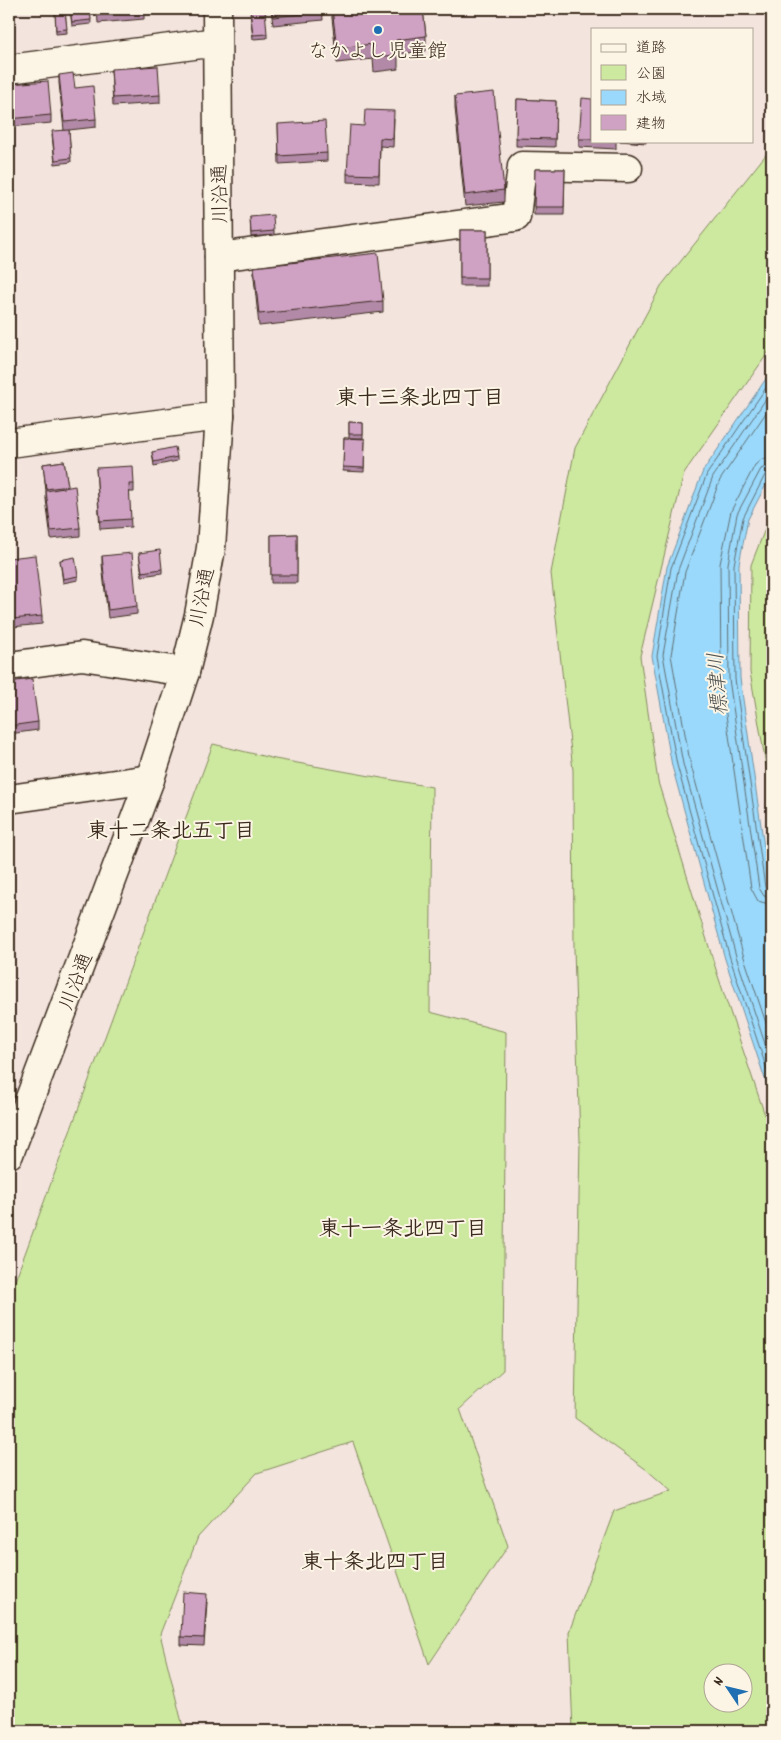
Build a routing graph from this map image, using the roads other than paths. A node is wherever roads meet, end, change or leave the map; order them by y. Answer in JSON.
{"nodes":[{"id":1,"x":217,"y":9,"type":"edge"},
{"id":2,"x":217,"y":42,"type":"junction"},
{"id":3,"x":9,"y":69,"type":"edge"},
{"id":4,"x":628,"y":168,"type":"dead end"},
{"id":5,"x":219,"y":256,"type":"junction"},
{"id":6,"x":220,"y":416,"type":"junction"},
{"id":7,"x":9,"y":443,"type":"edge"},
{"id":8,"x":9,"y":666,"type":"edge"},
{"id":9,"x":185,"y":672,"type":"junction"},
{"id":10,"x":150,"y":779,"type":"junction"},
{"id":11,"x":9,"y":798,"type":"edge"},
{"id":12,"x":9,"y":1152,"type":"edge"}],
"edges":[{"from":1,"to":2,"type":"street","name":"川沿通"},
{"from":2,"to":3,"type":"street"},
{"from":2,"to":5,"type":"street","name":"川沿通"},
{"from":4,"to":5,"type":"street"},
{"from":5,"to":6,"type":"street","name":"川沿通"},
{"from":6,"to":7,"type":"street"},
{"from":6,"to":9,"type":"street","name":"川沿通"},
{"from":8,"to":9,"type":"street"},
{"from":9,"to":10,"type":"street","name":"川沿通"},
{"from":10,"to":11,"type":"street"},
{"from":10,"to":12,"type":"street","name":"川沿通"}]}
